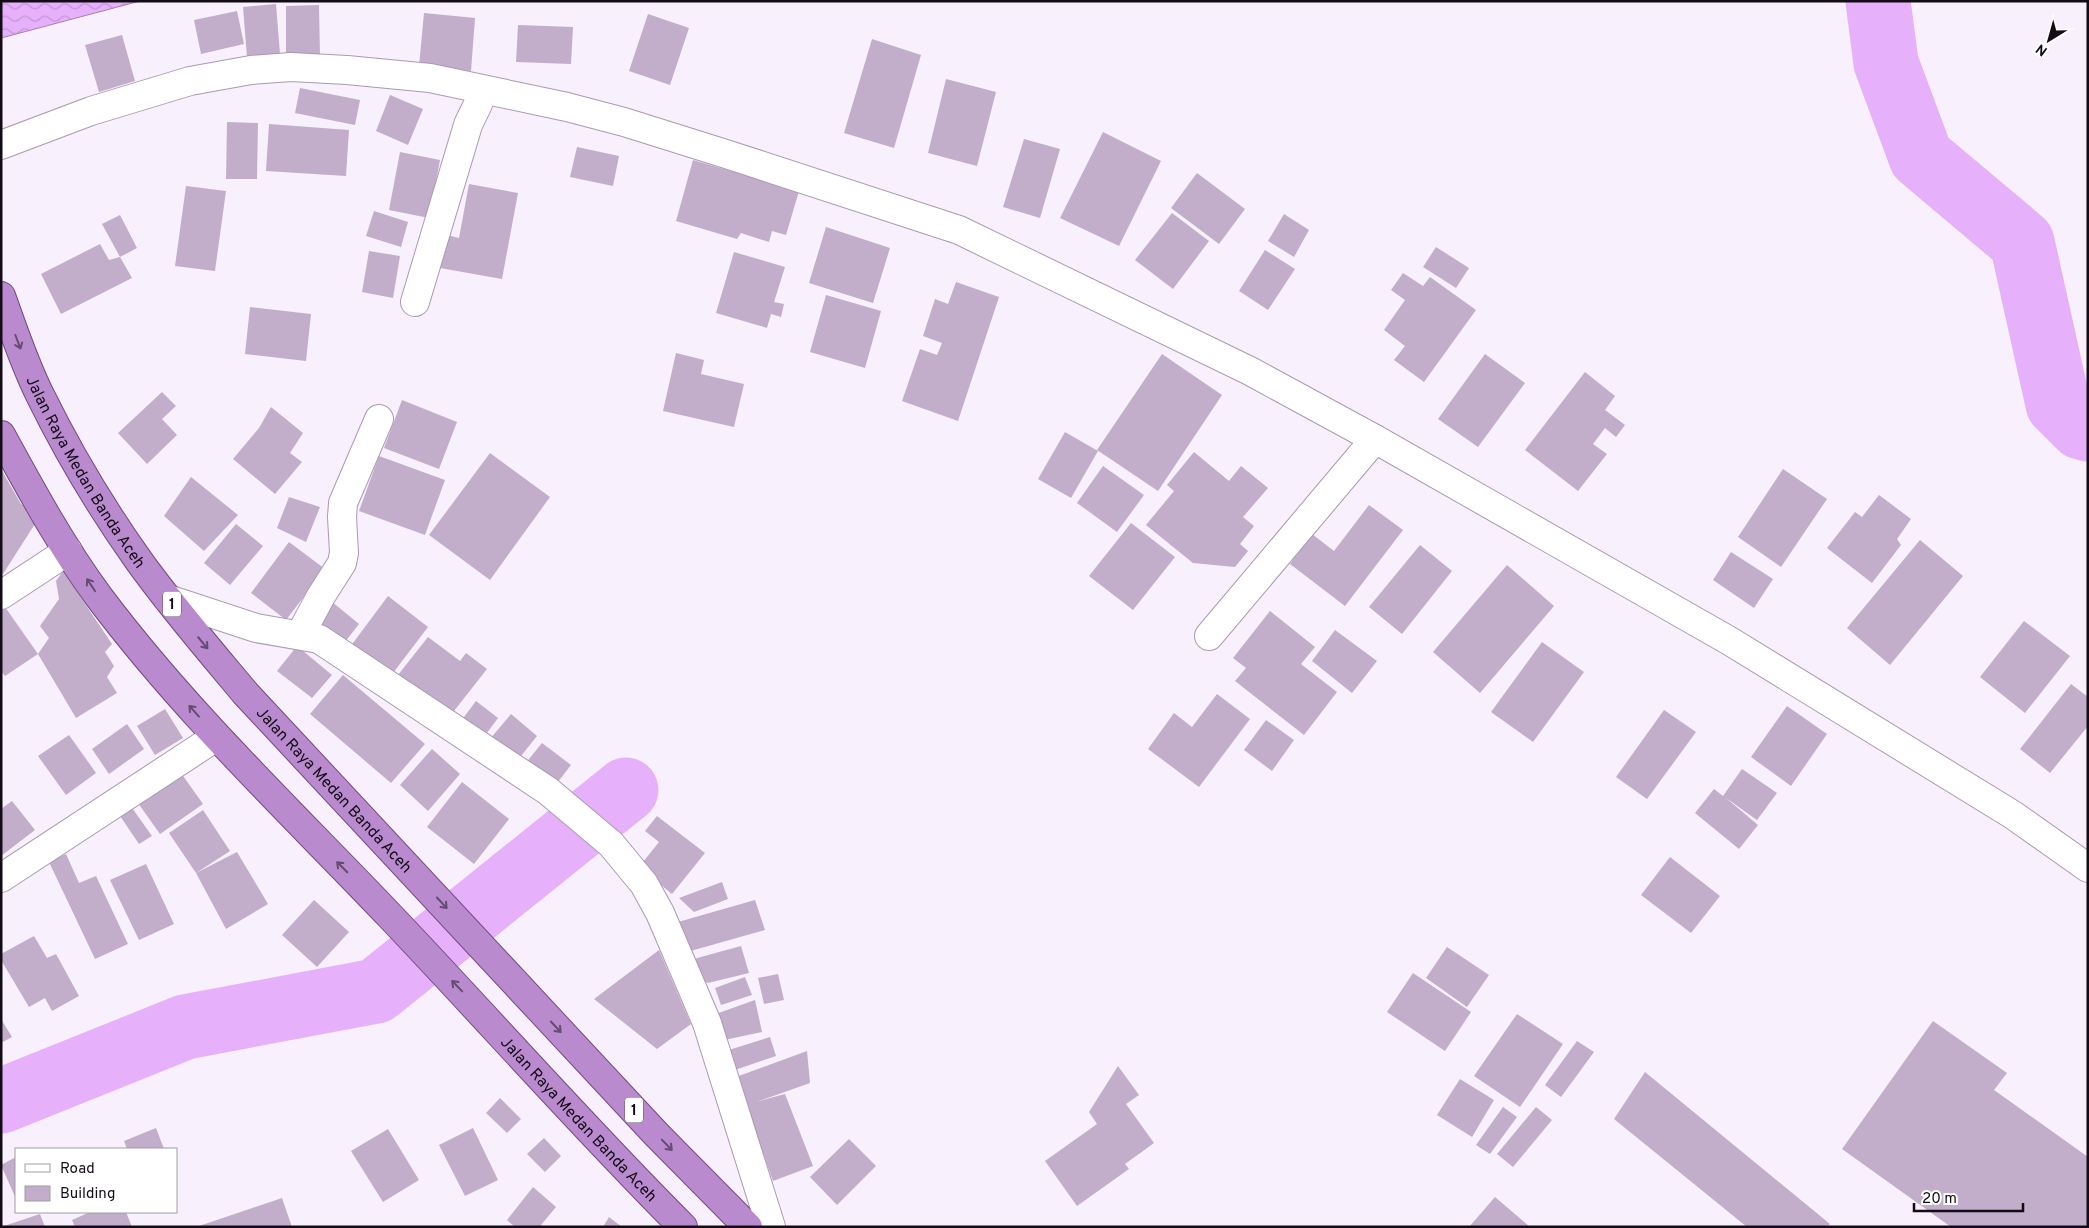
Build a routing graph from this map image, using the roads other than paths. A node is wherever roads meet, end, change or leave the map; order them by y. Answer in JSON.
{"nodes":[{"id":1,"x":483,"y":90,"type":"junction"},
{"id":2,"x":1,"y":144,"type":"edge"},
{"id":3,"x":1,"y":296,"type":"edge"},
{"id":4,"x":415,"y":302,"type":"dead end"},
{"id":5,"x":379,"y":419,"type":"dead end"},
{"id":6,"x":1,"y":435,"type":"edge"},
{"id":7,"x":1375,"y":439,"type":"junction"},
{"id":8,"x":68,"y":551,"type":"junction"},
{"id":9,"x":1,"y":595,"type":"edge"},
{"id":10,"x":168,"y":598,"type":"junction"},
{"id":11,"x":300,"y":635,"type":"junction"},
{"id":12,"x":1209,"y":636,"type":"dead end"},
{"id":13,"x":216,"y":737,"type":"junction"},
{"id":14,"x":2088,"y":868,"type":"edge"},
{"id":15,"x":1,"y":878,"type":"edge"},
{"id":16,"x":683,"y":1227,"type":"edge"},
{"id":17,"x":748,"y":1227,"type":"edge"},
{"id":18,"x":771,"y":1227,"type":"edge"}],
"edges":[{"from":1,"to":2,"type":"street"},
{"from":1,"to":4,"type":"street"},
{"from":1,"to":7,"type":"street"},
{"from":3,"to":10,"type":"highway","name":"Jalan Raya Medan Banda Aceh","number":"1","one_way":true},
{"from":5,"to":11,"type":"street"},
{"from":6,"to":8,"type":"highway","name":"Jalan Raya Medan Banda Aceh"},
{"from":7,"to":12,"type":"street"},
{"from":7,"to":14,"type":"street"},
{"from":8,"to":9,"type":"street"},
{"from":13,"to":8,"type":"highway","name":"Jalan Raya Medan Banda Aceh","one_way":true},
{"from":10,"to":11,"type":"street"},
{"from":10,"to":17,"type":"highway","name":"Jalan Raya Medan Banda Aceh","number":"1","one_way":true},
{"from":11,"to":18,"type":"street"},
{"from":13,"to":15,"type":"street"},
{"from":16,"to":13,"type":"highway","name":"Jalan Raya Medan Banda Aceh","one_way":true}]}
